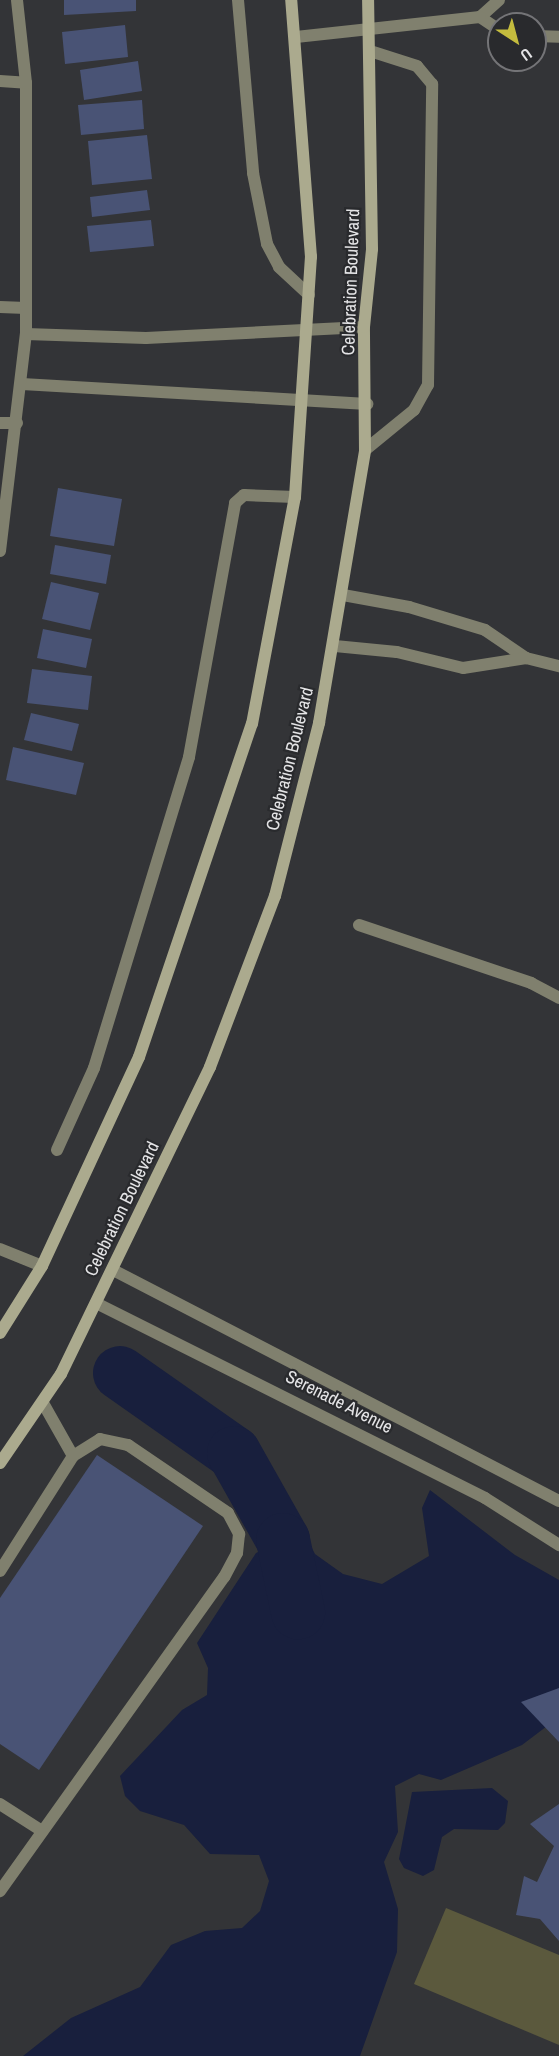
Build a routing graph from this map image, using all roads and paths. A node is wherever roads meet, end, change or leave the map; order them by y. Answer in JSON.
{"nodes":[{"id":1,"x":17,"y":0,"type":"edge"},
{"id":2,"x":238,"y":0,"type":"edge"},
{"id":3,"x":291,"y":0,"type":"edge"},
{"id":4,"x":368,"y":0,"type":"edge"},
{"id":5,"x":499,"y":0,"type":"edge"},
{"id":6,"x":480,"y":17,"type":"junction"},
{"id":7,"x":487,"y":22,"type":"edge"},
{"id":8,"x":369,"y":28,"type":"junction"},
{"id":9,"x":296,"y":37,"type":"junction"},
{"id":10,"x":373,"y":52,"type":"junction"},
{"id":11,"x":0,"y":81,"type":"edge"},
{"id":12,"x":26,"y":83,"type":"junction"},
{"id":13,"x":309,"y":296,"type":"junction"},
{"id":14,"x":0,"y":307,"type":"edge"},
{"id":15,"x":26,"y":308,"type":"junction"},
{"id":16,"x":364,"y":327,"type":"junction"},
{"id":17,"x":306,"y":329,"type":"junction"},
{"id":18,"x":26,"y":334,"type":"junction"},
{"id":19,"x":22,"y":384,"type":"junction"},
{"id":20,"x":300,"y":400,"type":"junction"},
{"id":21,"x":367,"y":404,"type":"junction"},
{"id":22,"x":0,"y":423,"type":"edge"},
{"id":23,"x":17,"y":423,"type":"junction"},
{"id":24,"x":365,"y":450,"type":"junction"},
{"id":25,"x":296,"y":497,"type":"junction"},
{"id":26,"x":0,"y":551,"type":"edge"},
{"id":27,"x":343,"y":595,"type":"junction"},
{"id":28,"x":335,"y":646,"type":"junction"},
{"id":29,"x":526,"y":658,"type":"junction"},
{"id":30,"x":559,"y":666,"type":"edge"},
{"id":31,"x":359,"y":925,"type":"dead end"},
{"id":32,"x":559,"y":998,"type":"edge"},
{"id":33,"x":57,"y":1150,"type":"dead end"},
{"id":34,"x":0,"y":1250,"type":"edge"},
{"id":35,"x":42,"y":1266,"type":"junction"},
{"id":36,"x":113,"y":1270,"type":"junction"},
{"id":37,"x":96,"y":1303,"type":"junction"},
{"id":38,"x":0,"y":1333,"type":"edge"},
{"id":39,"x":43,"y":1403,"type":"junction"},
{"id":40,"x":73,"y":1456,"type":"junction"},
{"id":41,"x":0,"y":1463,"type":"edge"},
{"id":42,"x":559,"y":1502,"type":"edge"},
{"id":43,"x":559,"y":1545,"type":"edge"},
{"id":44,"x":0,"y":1571,"type":"edge"},
{"id":45,"x":0,"y":1804,"type":"edge"},
{"id":46,"x":42,"y":1831,"type":"junction"},
{"id":47,"x":0,"y":1891,"type":"edge"}],
"edges":[{"from":1,"to":12,"type":"street"},
{"from":2,"to":13,"type":"street"},
{"from":3,"to":9,"type":"street"},
{"from":4,"to":8,"type":"street","name":"Celebration Boulevard"},
{"from":5,"to":6,"type":"street"},
{"from":6,"to":7,"type":"street"},
{"from":6,"to":8,"type":"street"},
{"from":8,"to":9,"type":"street"},
{"from":8,"to":10,"type":"street","name":"Celebration Boulevard"},
{"from":9,"to":13,"type":"street"},
{"from":10,"to":16,"type":"street","name":"Celebration Boulevard"},
{"from":10,"to":24,"type":"street"},
{"from":11,"to":12,"type":"street"},
{"from":12,"to":15,"type":"street"},
{"from":13,"to":17,"type":"street"},
{"from":14,"to":15,"type":"street"},
{"from":15,"to":18,"type":"street"},
{"from":16,"to":17,"type":"street"},
{"from":16,"to":21,"type":"street","name":"Celebration Boulevard"},
{"from":17,"to":18,"type":"street"},
{"from":17,"to":20,"type":"street"},
{"from":18,"to":19,"type":"street"},
{"from":19,"to":20,"type":"street"},
{"from":19,"to":23,"type":"street"},
{"from":20,"to":21,"type":"street"},
{"from":20,"to":25,"type":"street"},
{"from":21,"to":24,"type":"street","name":"Celebration Boulevard"},
{"from":22,"to":23,"type":"street"},
{"from":23,"to":26,"type":"street"},
{"from":24,"to":27,"type":"street","name":"Celebration Boulevard"},
{"from":25,"to":33,"type":"street"},
{"from":25,"to":35,"type":"street"},
{"from":27,"to":28,"type":"street","name":"Celebration Boulevard"},
{"from":27,"to":29,"type":"street"},
{"from":28,"to":29,"type":"street"},
{"from":28,"to":36,"type":"street","name":"Celebration Boulevard"},
{"from":29,"to":30,"type":"street"},
{"from":31,"to":32,"type":"street"},
{"from":34,"to":35,"type":"street"},
{"from":35,"to":38,"type":"street"},
{"from":36,"to":37,"type":"street","name":"Celebration Boulevard"},
{"from":36,"to":42,"type":"street","name":"Serenade Avenue"},
{"from":37,"to":39,"type":"street","name":"Celebration Boulevard"},
{"from":37,"to":43,"type":"street","name":"Serenade Avenue"},
{"from":39,"to":40,"type":"street"},
{"from":39,"to":41,"type":"street","name":"Celebration Boulevard"},
{"from":40,"to":44,"type":"street"},
{"from":40,"to":46,"type":"street"},
{"from":45,"to":46,"type":"street"},
{"from":46,"to":47,"type":"street"}]}
